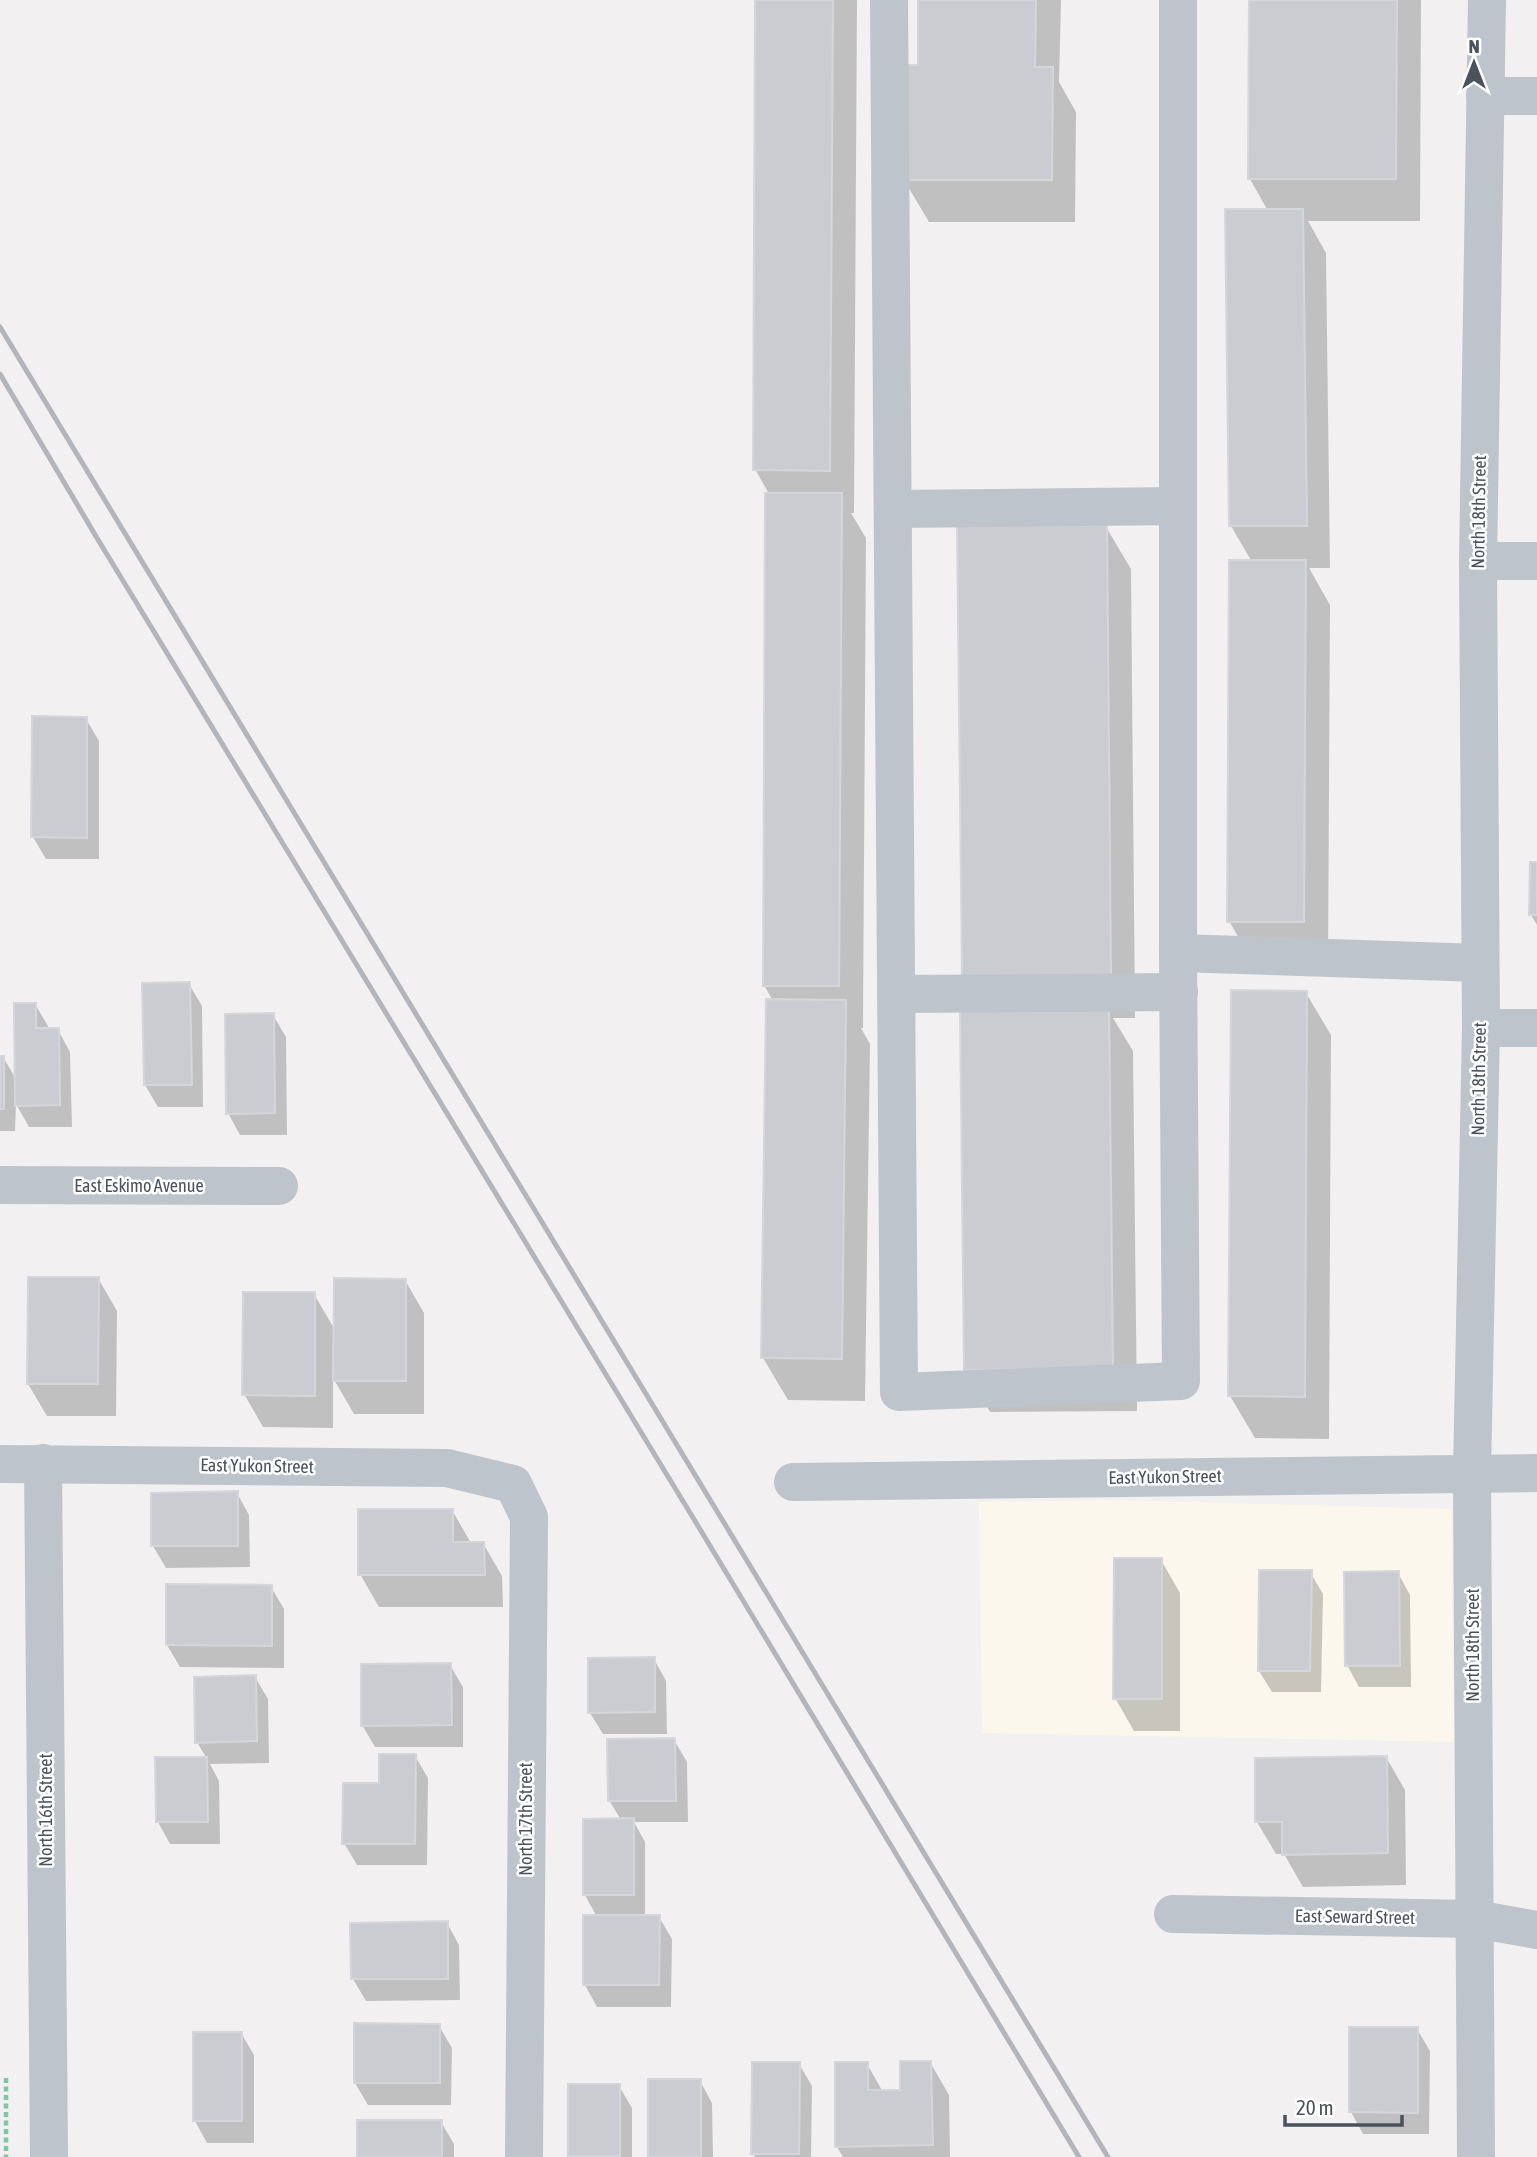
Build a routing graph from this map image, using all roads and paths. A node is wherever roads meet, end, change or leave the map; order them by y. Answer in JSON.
{"nodes":[{"id":1,"x":889,"y":0,"type":"edge"},
{"id":2,"x":1178,"y":0,"type":"edge"},
{"id":3,"x":1487,"y":0,"type":"edge"},
{"id":4,"x":1485,"y":96,"type":"junction"},
{"id":5,"x":1537,"y":96,"type":"edge"},
{"id":6,"x":1178,"y":506,"type":"junction"},
{"id":7,"x":893,"y":509,"type":"junction"},
{"id":8,"x":1478,"y":561,"type":"junction"},
{"id":9,"x":1537,"y":561,"type":"edge"},
{"id":10,"x":1178,"y":953,"type":"junction"},
{"id":11,"x":1480,"y":962,"type":"junction"},
{"id":12,"x":1179,"y":992,"type":"junction"},
{"id":13,"x":896,"y":994,"type":"junction"},
{"id":14,"x":1481,"y":1028,"type":"junction"},
{"id":15,"x":1537,"y":1028,"type":"edge"},
{"id":16,"x":0,"y":1185,"type":"edge"},
{"id":17,"x":279,"y":1186,"type":"dead end"},
{"id":18,"x":0,"y":1464,"type":"edge"},
{"id":19,"x":43,"y":1464,"type":"junction"},
{"id":20,"x":1472,"y":1473,"type":"junction"},
{"id":21,"x":1537,"y":1473,"type":"edge"},
{"id":22,"x":793,"y":1482,"type":"dead end"},
{"id":23,"x":513,"y":1483,"type":"joint"},
{"id":24,"x":1173,"y":1914,"type":"dead end"},
{"id":25,"x":1475,"y":1919,"type":"junction"},
{"id":26,"x":1537,"y":1930,"type":"edge"},
{"id":27,"x":49,"y":2157,"type":"edge"},
{"id":28,"x":524,"y":2157,"type":"edge"},
{"id":29,"x":1476,"y":2157,"type":"edge"}],
"edges":[{"from":1,"to":7,"type":"street"},
{"from":2,"to":6,"type":"street"},
{"from":3,"to":4,"type":"street","name":"North 18th Street"},
{"from":4,"to":5,"type":"street"},
{"from":4,"to":8,"type":"street","name":"North 18th Street"},
{"from":6,"to":7,"type":"street"},
{"from":6,"to":10,"type":"street"},
{"from":7,"to":13,"type":"street"},
{"from":8,"to":9,"type":"street"},
{"from":8,"to":11,"type":"street","name":"North 18th Street"},
{"from":10,"to":11,"type":"street"},
{"from":10,"to":12,"type":"street"},
{"from":11,"to":14,"type":"street","name":"North 18th Street"},
{"from":12,"to":13,"type":"street"},
{"from":12,"to":13,"type":"street"},
{"from":14,"to":15,"type":"street"},
{"from":14,"to":20,"type":"street","name":"North 18th Street"},
{"from":16,"to":17,"type":"street","name":"East Eskimo Avenue"},
{"from":18,"to":19,"type":"street","name":"East Yukon Street"},
{"from":19,"to":23,"type":"street","name":"East Yukon Street"},
{"from":19,"to":27,"type":"street","name":"North 16th Street"},
{"from":20,"to":21,"type":"street","name":"East Yukon Street"},
{"from":20,"to":22,"type":"street","name":"East Yukon Street"},
{"from":20,"to":25,"type":"street","name":"North 18th Street"},
{"from":23,"to":28,"type":"street","name":"North 17th Street"},
{"from":24,"to":25,"type":"street","name":"East Seward Street"},
{"from":25,"to":26,"type":"street","name":"East Seward Street"},
{"from":25,"to":29,"type":"street","name":"North 18th Street"}]}
